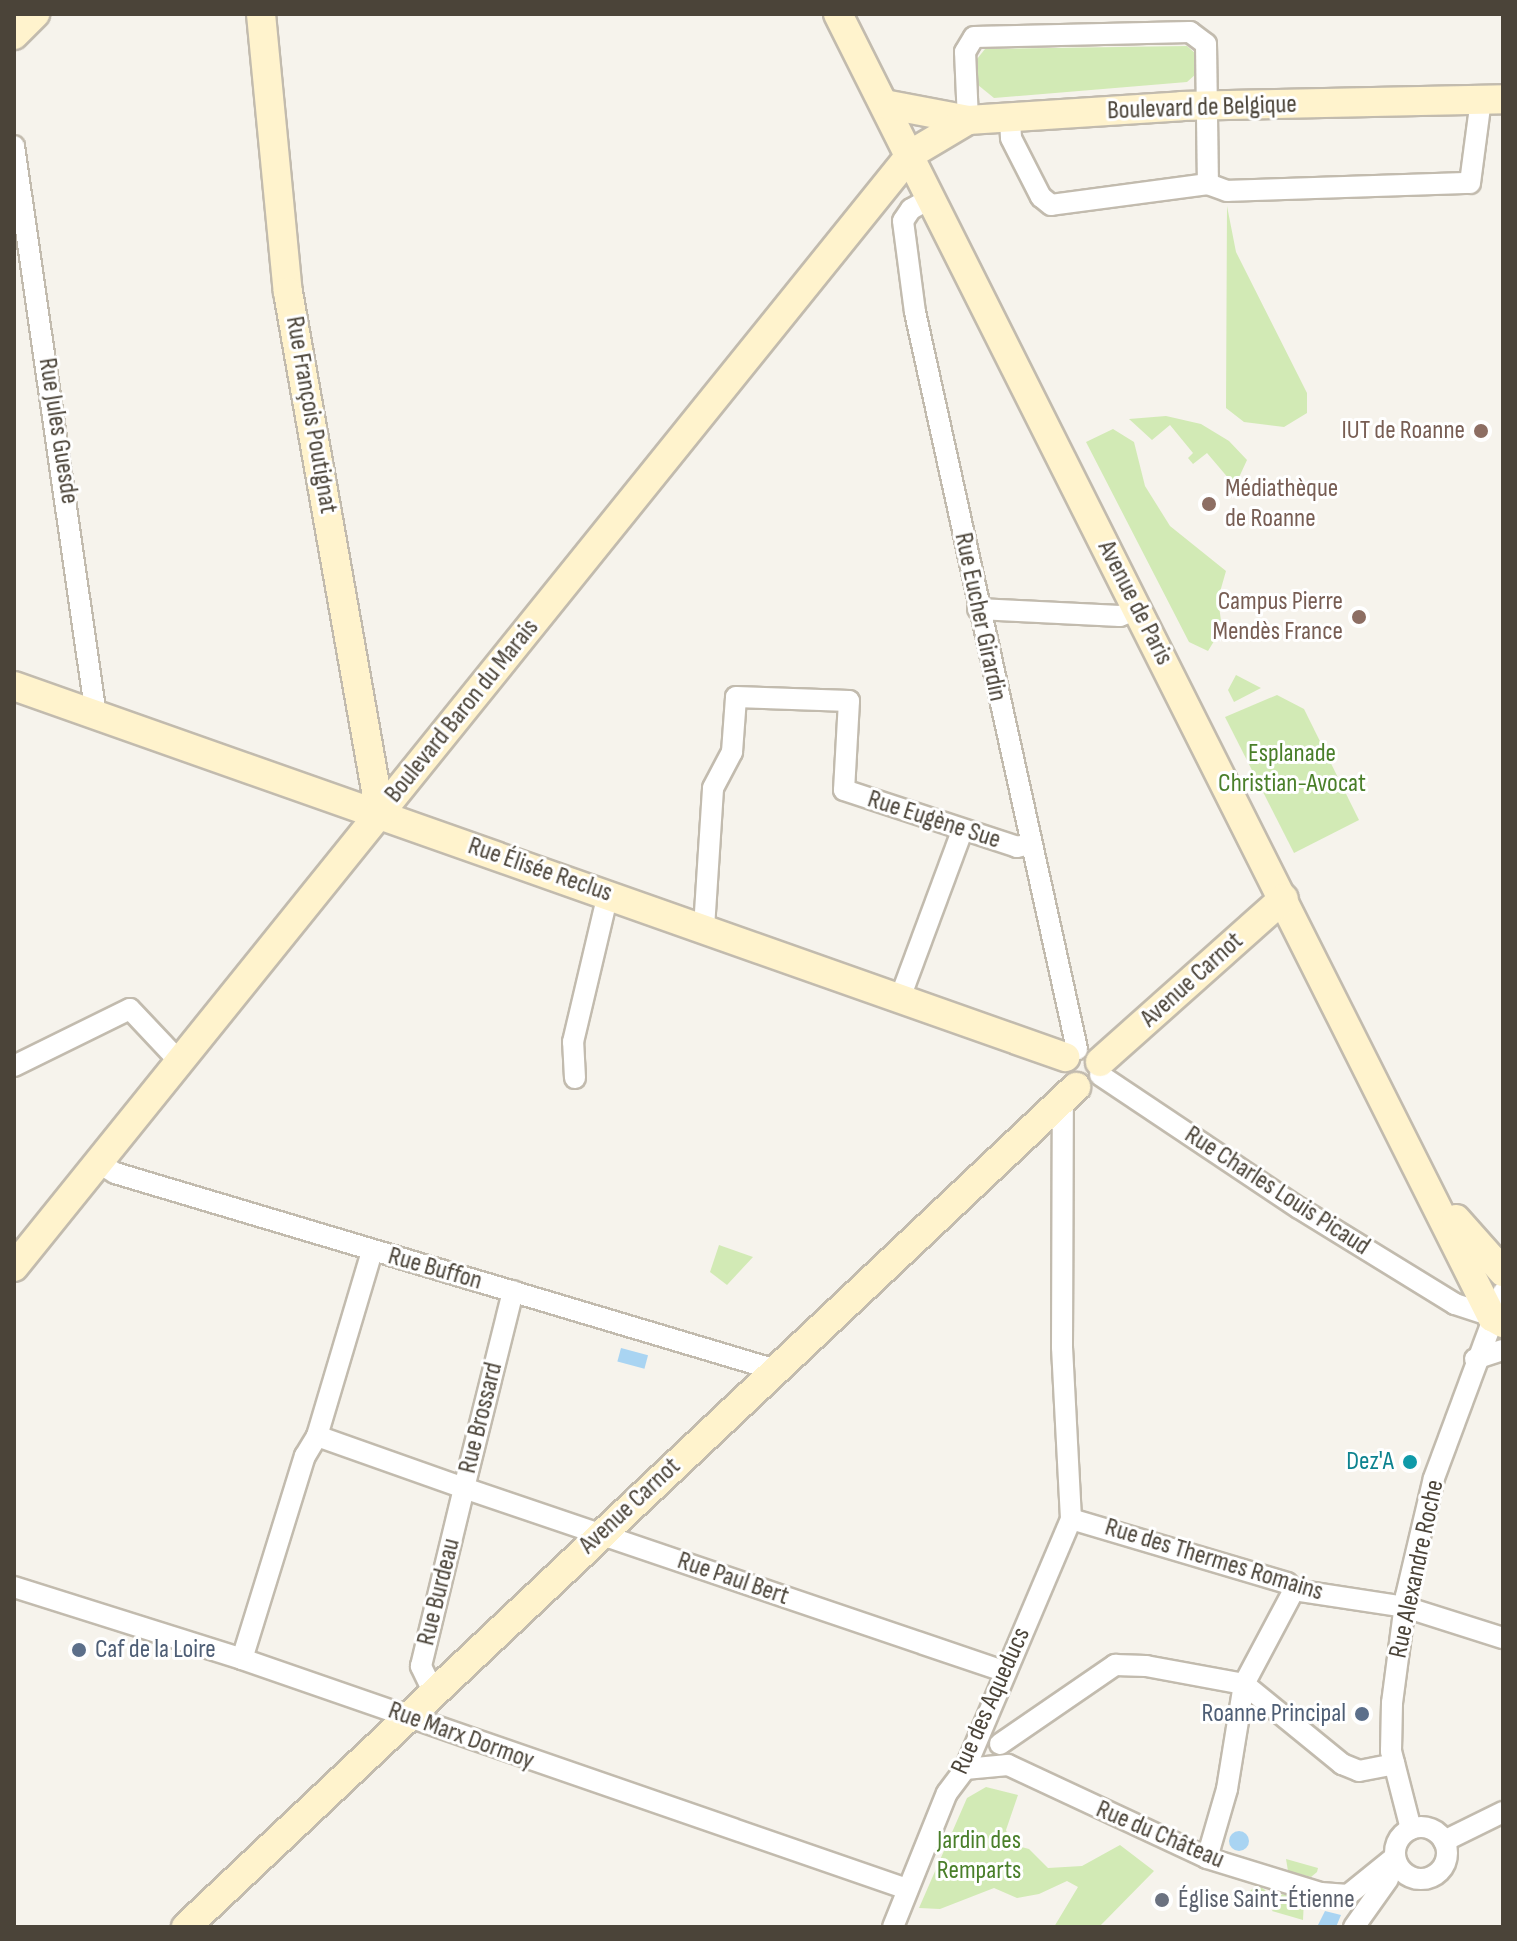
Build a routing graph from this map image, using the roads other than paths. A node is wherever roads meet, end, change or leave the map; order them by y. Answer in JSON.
{"nodes":[{"id":1,"x":35,"y":14,"type":"edge"},
{"id":2,"x":261,"y":14,"type":"edge"},
{"id":3,"x":838,"y":14,"type":"edge"},
{"id":4,"x":14,"y":35,"type":"edge"},
{"id":5,"x":1492,"y":99,"type":"edge"},
{"id":6,"x":884,"y":104,"type":"junction"},
{"id":7,"x":1209,"y":106,"type":"junction"},
{"id":8,"x":1010,"y":117,"type":"junction"},
{"id":9,"x":968,"y":120,"type":"junction"},
{"id":10,"x":14,"y":146,"type":"edge"},
{"id":11,"x":911,"y":154,"type":"junction"},
{"id":12,"x":1208,"y":184,"type":"junction"},
{"id":13,"x":931,"y":198,"type":"junction"},
{"id":14,"x":869,"y":209,"type":"junction"},
{"id":15,"x":906,"y":214,"type":"junction"},
{"id":16,"x":978,"y":609,"type":"junction"},
{"id":17,"x":1137,"y":609,"type":"junction"},
{"id":18,"x":14,"y":686,"type":"edge"},
{"id":19,"x":96,"y":716,"type":"junction"},
{"id":20,"x":380,"y":813,"type":"junction"},
{"id":21,"x":962,"y":831,"type":"junction"},
{"id":22,"x":1030,"y":844,"type":"junction"},
{"id":23,"x":608,"y":894,"type":"junction"},
{"id":24,"x":1284,"y":898,"type":"junction"},
{"id":25,"x":704,"y":928,"type":"junction"},
{"id":26,"x":900,"y":998,"type":"junction"},
{"id":27,"x":180,"y":1062,"type":"junction"},
{"id":28,"x":14,"y":1066,"type":"edge"},
{"id":29,"x":1080,"y":1072,"type":"junction"},
{"id":30,"x":575,"y":1078,"type":"dead end"},
{"id":31,"x":1033,"y":1127,"type":"junction"},
{"id":32,"x":1066,"y":1155,"type":"junction"},
{"id":33,"x":97,"y":1162,"type":"junction"},
{"id":34,"x":1433,"y":1191,"type":"junction"},
{"id":35,"x":1450,"y":1232,"type":"junction"},
{"id":36,"x":372,"y":1251,"type":"junction"},
{"id":37,"x":14,"y":1267,"type":"edge"},
{"id":38,"x":1503,"y":1274,"type":"edge"},
{"id":39,"x":513,"y":1291,"type":"junction"},
{"id":40,"x":1500,"y":1313,"type":"edge"},
{"id":41,"x":1503,"y":1350,"type":"edge"},
{"id":42,"x":1475,"y":1359,"type":"junction"},
{"id":43,"x":776,"y":1370,"type":"junction"},
{"id":44,"x":317,"y":1436,"type":"junction"},
{"id":45,"x":464,"y":1488,"type":"junction"},
{"id":46,"x":1071,"y":1519,"type":"junction"},
{"id":47,"x":600,"y":1533,"type":"junction"},
{"id":48,"x":14,"y":1587,"type":"edge"},
{"id":49,"x":1294,"y":1590,"type":"junction"},
{"id":50,"x":1405,"y":1607,"type":"junction"},
{"id":51,"x":1503,"y":1638,"type":"edge"},
{"id":52,"x":242,"y":1659,"type":"junction"},
{"id":53,"x":1003,"y":1671,"type":"junction"},
{"id":54,"x":1244,"y":1684,"type":"junction"},
{"id":55,"x":434,"y":1693,"type":"junction"},
{"id":56,"x":988,"y":1707,"type":"junction"},
{"id":57,"x":409,"y":1716,"type":"junction"},
{"id":58,"x":1000,"y":1744,"type":"junction"},
{"id":59,"x":1394,"y":1764,"type":"junction"},
{"id":60,"x":1008,"y":1765,"type":"junction"},
{"id":61,"x":965,"y":1769,"type":"junction"},
{"id":62,"x":1503,"y":1812,"type":"edge"},
{"id":63,"x":1411,"y":1829,"type":"junction"},
{"id":64,"x":1444,"y":1841,"type":"junction"},
{"id":65,"x":1207,"y":1858,"type":"junction"},
{"id":66,"x":1398,"y":1864,"type":"junction"},
{"id":67,"x":907,"y":1889,"type":"junction"},
{"id":68,"x":1348,"y":1895,"type":"junction"},
{"id":69,"x":1356,"y":1922,"type":"edge"},
{"id":70,"x":186,"y":1927,"type":"edge"},
{"id":71,"x":893,"y":1927,"type":"edge"}],
"edges":[{"from":1,"to":4,"type":"main road"},
{"from":2,"to":20,"type":"main road","name":"Rue François Poutignat"},
{"from":3,"to":6,"type":"main road","name":"Avenue de Paris"},
{"from":5,"to":7,"type":"main road","name":"Boulevard de Belgique"},
{"from":5,"to":12,"type":"street"},
{"from":6,"to":9,"type":"main road"},
{"from":6,"to":11,"type":"main road","name":"Avenue de Paris"},
{"from":7,"to":8,"type":"main road","name":"Boulevard de Belgique"},
{"from":7,"to":9,"type":"street"},
{"from":7,"to":12,"type":"street"},
{"from":8,"to":9,"type":"main road","name":"Boulevard de Belgique"},
{"from":8,"to":12,"type":"street"},
{"from":9,"to":11,"type":"main road","name":"Boulevard de Belgique"},
{"from":10,"to":19,"type":"street","name":"Rue Jules Guesde"},
{"from":11,"to":13,"type":"main road","name":"Avenue de Paris"},
{"from":11,"to":14,"type":"main road","name":"Boulevard Baron du Marais"},
{"from":13,"to":15,"type":"street"},
{"from":13,"to":17,"type":"main road","name":"Avenue de Paris"},
{"from":14,"to":15,"type":"street"},
{"from":14,"to":20,"type":"main road","name":"Boulevard Baron du Marais"},
{"from":15,"to":16,"type":"street","name":"Rue Eucher Girardin"},
{"from":16,"to":17,"type":"street"},
{"from":16,"to":22,"type":"street","name":"Rue Eucher Girardin"},
{"from":17,"to":24,"type":"main road","name":"Avenue de Paris"},
{"from":18,"to":19,"type":"main road","name":"Rue Élisée Reclus"},
{"from":19,"to":20,"type":"main road","name":"Rue Élisée Reclus"},
{"from":20,"to":23,"type":"main road","name":"Rue Élisée Reclus"},
{"from":20,"to":27,"type":"main road","name":"Boulevard Baron du Marais"},
{"from":21,"to":22,"type":"street","name":"Rue Eugène Sue"},
{"from":21,"to":25,"type":"street","name":"Rue Eugène Sue"},
{"from":21,"to":26,"type":"street"},
{"from":22,"to":29,"type":"street","name":"Rue Eucher Girardin"},
{"from":23,"to":25,"type":"main road","name":"Rue Élisée Reclus"},
{"from":23,"to":30,"type":"street"},
{"from":24,"to":29,"type":"main road","name":"Avenue Carnot"},
{"from":24,"to":34,"type":"main road","name":"Avenue de Paris"},
{"from":25,"to":26,"type":"main road","name":"Rue Élisée Reclus"},
{"from":26,"to":29,"type":"main road","name":"Rue Élisée Reclus"},
{"from":27,"to":28,"type":"street"},
{"from":27,"to":33,"type":"main road","name":"Boulevard Baron du Marais"},
{"from":29,"to":31,"type":"main road","name":"Avenue Carnot"},
{"from":29,"to":32,"type":"street","name":"Rue Eucher Girardin"},
{"from":29,"to":40,"type":"street","name":"Rue Charles Louis Picaud"},
{"from":31,"to":32,"type":"street"},
{"from":31,"to":43,"type":"main road","name":"Avenue Carnot"},
{"from":32,"to":46,"type":"street","name":"Rue Eucher Girardin"},
{"from":33,"to":36,"type":"street","name":"Rue Buffon"},
{"from":33,"to":37,"type":"main road","name":"Boulevard Baron du Marais"},
{"from":34,"to":35,"type":"main road"},
{"from":34,"to":38,"type":"main road"},
{"from":35,"to":38,"type":"street"},
{"from":35,"to":40,"type":"main road"},
{"from":36,"to":39,"type":"street","name":"Rue Buffon"},
{"from":36,"to":44,"type":"street"},
{"from":39,"to":43,"type":"street","name":"Rue Buffon"},
{"from":39,"to":45,"type":"street","name":"Rue Brossard"},
{"from":40,"to":42,"type":"street","name":"Rue Alexandre Roche"},
{"from":41,"to":42,"type":"street"},
{"from":42,"to":50,"type":"street","name":"Rue Alexandre Roche"},
{"from":43,"to":47,"type":"main road","name":"Avenue Carnot"},
{"from":44,"to":45,"type":"street","name":"Rue Brossard"},
{"from":44,"to":52,"type":"street"},
{"from":45,"to":47,"type":"street","name":"Rue Paul Bert"},
{"from":45,"to":55,"type":"street","name":"Rue Burdeau"},
{"from":46,"to":49,"type":"street","name":"Rue des Thermes Romains"},
{"from":46,"to":53,"type":"street","name":"Rue des Aqueducs"},
{"from":47,"to":53,"type":"street","name":"Rue Paul Bert"},
{"from":47,"to":55,"type":"main road","name":"Avenue Carnot"},
{"from":48,"to":52,"type":"street","name":"Rue Marx Dormoy"},
{"from":49,"to":50,"type":"street","name":"Rue des Thermes Romains"},
{"from":49,"to":54,"type":"street"},
{"from":50,"to":51,"type":"street","name":"Rue des Thermes Romains"},
{"from":50,"to":59,"type":"street","name":"Rue Alexandre Roche"},
{"from":52,"to":57,"type":"street","name":"Rue Marx Dormoy"},
{"from":53,"to":56,"type":"street","name":"Rue des Aqueducs"},
{"from":54,"to":58,"type":"street"},
{"from":54,"to":59,"type":"street"},
{"from":54,"to":65,"type":"street"},
{"from":55,"to":57,"type":"main road","name":"Avenue Carnot"},
{"from":56,"to":58,"type":"street"},
{"from":56,"to":61,"type":"street","name":"Rue des Aqueducs"},
{"from":57,"to":67,"type":"street","name":"Rue Marx Dormoy"},
{"from":57,"to":70,"type":"main road","name":"Avenue Carnot"},
{"from":58,"to":60,"type":"street"},
{"from":59,"to":63,"type":"street","name":"Rue Alexandre Roche"},
{"from":60,"to":61,"type":"street"},
{"from":60,"to":65,"type":"street","name":"Rue du Château"},
{"from":61,"to":67,"type":"street","name":"Rue des Aqueducs"},
{"from":62,"to":64,"type":"street"},
{"from":63,"to":64,"type":"street"},
{"from":63,"to":66,"type":"street"},
{"from":64,"to":66,"type":"street"},
{"from":65,"to":68,"type":"street","name":"Rue du Château"},
{"from":66,"to":68,"type":"street"},
{"from":66,"to":69,"type":"street"},
{"from":67,"to":71,"type":"street","name":"Rue des Aqueducs"},
{"from":68,"to":69,"type":"street"}]}
